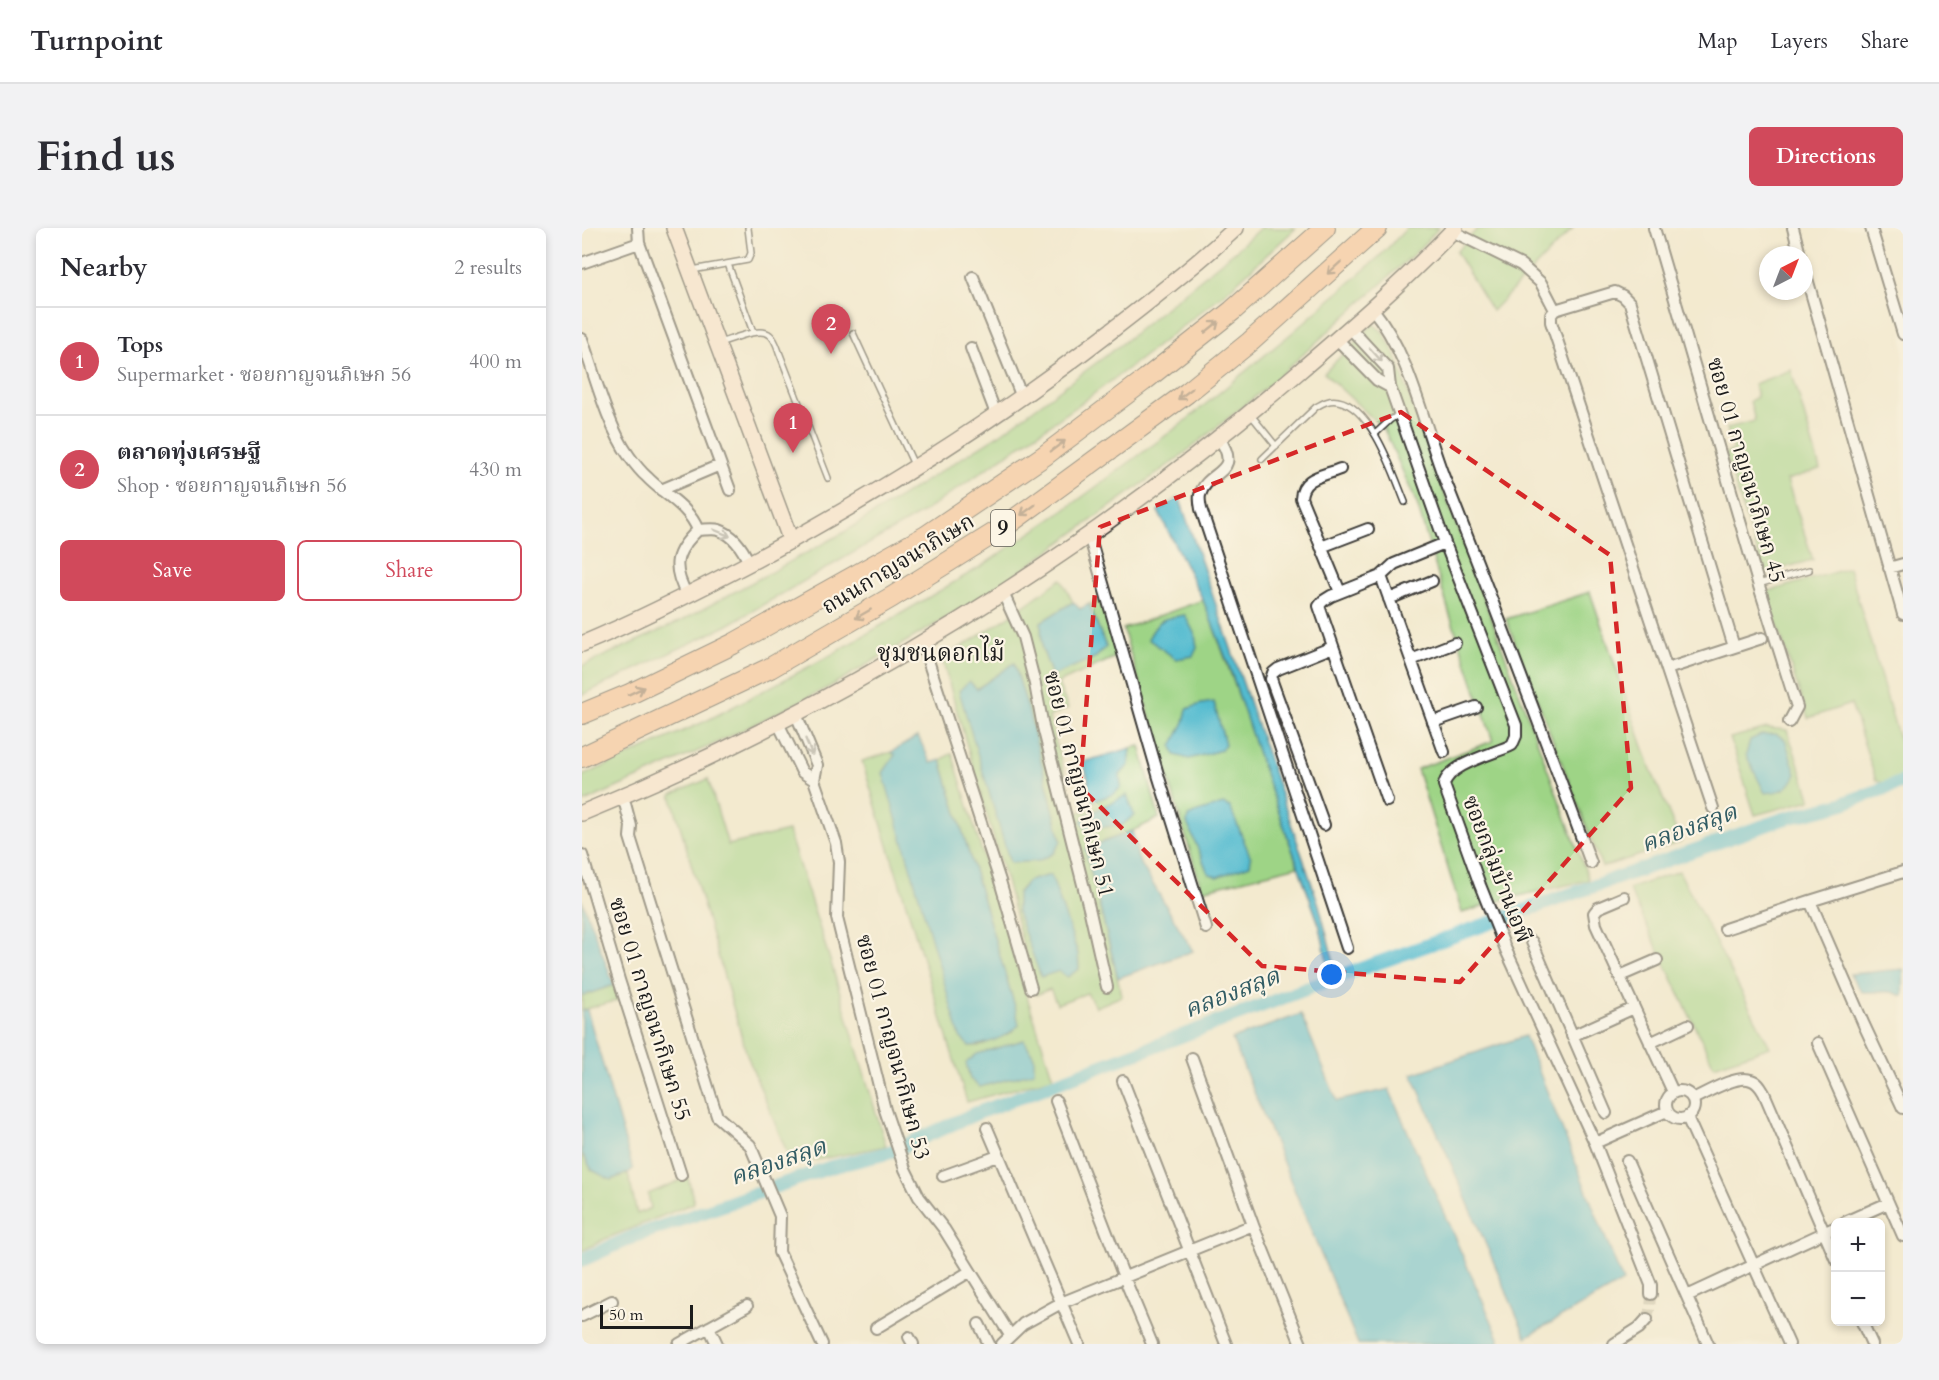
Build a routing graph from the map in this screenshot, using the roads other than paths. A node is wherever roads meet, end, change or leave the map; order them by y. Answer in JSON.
{"nodes":[{"id":1,"x":638,"y":228,"type":"edge"},
{"id":2,"x":674,"y":228,"type":"edge"},
{"id":3,"x":748,"y":228,"type":"edge"},
{"id":4,"x":1236,"y":228,"type":"edge"},
{"id":5,"x":1325,"y":228,"type":"edge"},
{"id":6,"x":1377,"y":228,"type":"edge"},
{"id":7,"x":1654,"y":228,"type":"edge"},
{"id":8,"x":1793,"y":228,"type":"edge"},
{"id":9,"x":1871,"y":228,"type":"edge"},
{"id":10,"x":1454,"y":230,"type":"edge"},
{"id":11,"x":639,"y":243,"type":"junction"},
{"id":12,"x":1798,"y":246,"type":"edge"},
{"id":13,"x":582,"y":263,"type":"edge"},
{"id":14,"x":728,"y":264,"type":"junction"},
{"id":15,"x":690,"y":270,"type":"junction"},
{"id":16,"x":973,"y":277,"type":"dead end"},
{"id":17,"x":1813,"y":299,"type":"edge"},
{"id":18,"x":1372,"y":308,"type":"junction"},
{"id":19,"x":1555,"y":310,"type":"junction"},
{"id":20,"x":1350,"y":328,"type":"junction"},
{"id":21,"x":753,"y":332,"type":"junction"},
{"id":22,"x":853,"y":333,"type":"dead end"},
{"id":23,"x":1903,"y":334,"type":"edge"},
{"id":24,"x":582,"y":339,"type":"edge"},
{"id":25,"x":1337,"y":339,"type":"junction"},
{"id":26,"x":717,"y":344,"type":"junction"},
{"id":27,"x":971,"y":348,"type":"dead end"},
{"id":28,"x":1390,"y":387,"type":"junction"},
{"id":29,"x":1022,"y":397,"type":"junction"},
{"id":30,"x":996,"y":414,"type":"junction"},
{"id":31,"x":1250,"y":414,"type":"junction"},
{"id":32,"x":1400,"y":414,"type":"junction"},
{"id":33,"x":1375,"y":434,"type":"junction"},
{"id":34,"x":1219,"y":438,"type":"junction"},
{"id":35,"x":1276,"y":446,"type":"junction"},
{"id":36,"x":1262,"y":459,"type":"dead end"},
{"id":37,"x":720,"y":465,"type":"junction"},
{"id":38,"x":916,"y":468,"type":"junction"},
{"id":39,"x":1340,"y":469,"type":"dead end"},
{"id":40,"x":828,"y":478,"type":"dead end"},
{"id":41,"x":662,"y":490,"type":"junction"},
{"id":42,"x":730,"y":490,"type":"dead end"},
{"id":43,"x":1406,"y":502,"type":"dead end"},
{"id":44,"x":1368,"y":529,"type":"dead end"},
{"id":45,"x":698,"y":530,"type":"junction"},
{"id":46,"x":1089,"y":535,"type":"junction"},
{"id":47,"x":791,"y":541,"type":"junction"},
{"id":48,"x":1445,"y":543,"type":"junction"},
{"id":49,"x":1321,"y":546,"type":"junction"},
{"id":50,"x":749,"y":563,"type":"junction"},
{"id":51,"x":1903,"y":564,"type":"edge"},
{"id":52,"x":1890,"y":568,"type":"junction"},
{"id":53,"x":1809,"y":570,"type":"dead end"},
{"id":54,"x":1381,"y":576,"type":"junction"},
{"id":55,"x":1432,"y":581,"type":"dead end"},
{"id":56,"x":1758,"y":584,"type":"junction"},
{"id":57,"x":1340,"y":592,"type":"junction"},
{"id":58,"x":1003,"y":593,"type":"junction"},
{"id":59,"x":687,"y":595,"type":"junction"},
{"id":60,"x":1389,"y":599,"type":"junction"},
{"id":61,"x":1903,"y":614,"type":"edge"},
{"id":62,"x":1762,"y":638,"type":"dead end"},
{"id":63,"x":922,"y":642,"type":"junction"},
{"id":64,"x":1455,"y":643,"type":"dead end"},
{"id":65,"x":582,"y":644,"type":"edge"},
{"id":66,"x":1333,"y":647,"type":"junction"},
{"id":67,"x":1734,"y":647,"type":"junction"},
{"id":68,"x":1411,"y":660,"type":"junction"},
{"id":69,"x":1667,"y":669,"type":"junction"},
{"id":70,"x":1476,"y":708,"type":"dead end"},
{"id":71,"x":582,"y":714,"type":"edge"},
{"id":72,"x":796,"y":714,"type":"junction"},
{"id":73,"x":1433,"y":722,"type":"junction"},
{"id":74,"x":1789,"y":722,"type":"dead end"},
{"id":75,"x":778,"y":723,"type":"junction"},
{"id":76,"x":1444,"y":752,"type":"dead end"},
{"id":77,"x":582,"y":757,"type":"edge"},
{"id":78,"x":814,"y":780,"type":"junction"},
{"id":79,"x":623,"y":796,"type":"junction"},
{"id":80,"x":1387,"y":801,"type":"dead end"},
{"id":81,"x":1713,"y":808,"type":"dead end"},
{"id":82,"x":582,"y":813,"type":"edge"},
{"id":83,"x":1324,"y":825,"type":"dead end"},
{"id":84,"x":582,"y":855,"type":"edge"},
{"id":85,"x":1591,"y":863,"type":"dead end"},
{"id":86,"x":1903,"y":872,"type":"edge"},
{"id":87,"x":1623,"y":897,"type":"dead end"},
{"id":88,"x":1810,"y":901,"type":"junction"},
{"id":89,"x":1206,"y":928,"type":"dead end"},
{"id":90,"x":1725,"y":929,"type":"dead end"},
{"id":91,"x":1532,"y":942,"type":"dead end"},
{"id":92,"x":1347,"y":948,"type":"dead end"},
{"id":93,"x":1657,"y":960,"type":"dead end"},
{"id":94,"x":1620,"y":976,"type":"junction"},
{"id":95,"x":1107,"y":987,"type":"dead end"},
{"id":96,"x":1031,"y":988,"type":"dead end"},
{"id":97,"x":1634,"y":1008,"type":"junction"},
{"id":98,"x":1688,"y":1025,"type":"dead end"},
{"id":99,"x":1572,"y":1036,"type":"junction"},
{"id":100,"x":1650,"y":1043,"type":"junction"},
{"id":101,"x":1818,"y":1043,"type":"dead end"},
{"id":102,"x":1192,"y":1058,"type":"dead end"},
{"id":103,"x":1123,"y":1081,"type":"dead end"},
{"id":104,"x":1672,"y":1092,"type":"junction"},
{"id":105,"x":1693,"y":1099,"type":"junction"},
{"id":106,"x":1056,"y":1101,"type":"dead end"},
{"id":107,"x":1903,"y":1108,"type":"edge"},
{"id":108,"x":1667,"y":1111,"type":"junction"},
{"id":109,"x":1606,"y":1113,"type":"dead end"},
{"id":110,"x":1687,"y":1117,"type":"junction"},
{"id":111,"x":987,"y":1128,"type":"dead end"},
{"id":112,"x":1595,"y":1143,"type":"junction"},
{"id":113,"x":998,"y":1156,"type":"junction"},
{"id":114,"x":1627,"y":1161,"type":"dead end"},
{"id":115,"x":681,"y":1175,"type":"dead end"},
{"id":116,"x":943,"y":1176,"type":"dead end"},
{"id":117,"x":1888,"y":1203,"type":"junction"},
{"id":118,"x":1854,"y":1218,"type":"edge"},
{"id":119,"x":1253,"y":1225,"type":"junction"},
{"id":120,"x":1831,"y":1229,"type":"edge"},
{"id":121,"x":1824,"y":1232,"type":"junction"},
{"id":122,"x":1903,"y":1236,"type":"edge"},
{"id":123,"x":1831,"y":1248,"type":"edge"},
{"id":124,"x":1190,"y":1252,"type":"junction"},
{"id":125,"x":1754,"y":1265,"type":"junction"},
{"id":126,"x":969,"y":1272,"type":"junction"},
{"id":127,"x":1124,"y":1277,"type":"junction"},
{"id":128,"x":1651,"y":1294,"type":"tunnel mouth"},
{"id":129,"x":1686,"y":1296,"type":"junction"},
{"id":130,"x":612,"y":1300,"type":"dead end"},
{"id":131,"x":1061,"y":1303,"type":"junction"},
{"id":132,"x":747,"y":1306,"type":"dead end"},
{"id":133,"x":582,"y":1316,"type":"edge"},
{"id":134,"x":1647,"y":1319,"type":"tunnel mouth"},
{"id":135,"x":979,"y":1324,"type":"dead end"},
{"id":136,"x":1864,"y":1326,"type":"edge"},
{"id":137,"x":709,"y":1327,"type":"junction"},
{"id":138,"x":876,"y":1328,"type":"dead end"},
{"id":139,"x":1010,"y":1335,"type":"junction"},
{"id":140,"x":679,"y":1344,"type":"edge"},
{"id":141,"x":717,"y":1344,"type":"edge"},
{"id":142,"x":822,"y":1344,"type":"edge"},
{"id":143,"x":989,"y":1344,"type":"edge"},
{"id":144,"x":1002,"y":1344,"type":"edge"},
{"id":145,"x":1079,"y":1344,"type":"edge"},
{"id":146,"x":1152,"y":1344,"type":"edge"},
{"id":147,"x":1226,"y":1344,"type":"edge"},
{"id":148,"x":1301,"y":1344,"type":"edge"},
{"id":149,"x":1614,"y":1344,"type":"edge"},
{"id":150,"x":1708,"y":1344,"type":"edge"},
{"id":151,"x":1789,"y":1344,"type":"edge"},
{"id":152,"x":1872,"y":1344,"type":"edge"}],
"edges":[{"from":1,"to":11,"type":"street"},
{"from":2,"to":15,"type":"main road"},
{"from":3,"to":14,"type":"lane"},
{"from":4,"to":29,"type":"main road"},
{"from":71,"to":5,"type":"highway","name":"ถนนกาญจนาภิเษก","number":"9","one_way":true},
{"from":6,"to":77,"type":"highway","name":"ถนนกาญจนาภิเษก","number":"9","one_way":true},
{"from":7,"to":56,"type":"street","name":"ซอย 01 กาญจนาภิเษก 45"},
{"from":8,"to":12,"type":"street"},
{"from":9,"to":23,"type":"street"},
{"from":10,"to":18,"type":"main road"},
{"from":10,"to":19,"type":"street"},
{"from":11,"to":13,"type":"street"},
{"from":11,"to":37,"type":"street"},
{"from":14,"to":15,"type":"lane"},
{"from":14,"to":21,"type":"lane"},
{"from":15,"to":26,"type":"main road"},
{"from":16,"to":29,"type":"street"},
{"from":17,"to":52,"type":"street"},
{"from":18,"to":20,"type":"main road"},
{"from":18,"to":85,"type":"street"},
{"from":19,"to":67,"type":"street"},
{"from":19,"to":69,"type":"street"},
{"from":20,"to":25,"type":"main road"},
{"from":20,"to":28,"type":"street","name":"ซอยกลุ่มบ้านเอพี","one_way":true},
{"from":21,"to":26,"type":"lane"},
{"from":21,"to":40,"type":"lane"},
{"from":22,"to":38,"type":"lane"},
{"from":24,"to":41,"type":"street"},
{"from":25,"to":28,"type":"street"},
{"from":25,"to":31,"type":"main road"},
{"from":26,"to":47,"type":"main road"},
{"from":27,"to":30,"type":"street"},
{"from":28,"to":32,"type":"street","name":"ซอยกลุ่มบ้านเอพี"},
{"from":29,"to":30,"type":"main road"},
{"from":30,"to":38,"type":"main road"},
{"from":31,"to":34,"type":"main road"},
{"from":31,"to":35,"type":"lane"},
{"from":32,"to":33,"type":"lane"},
{"from":32,"to":48,"type":"street","name":"ซอยกลุ่มบ้านเอพี"},
{"from":33,"to":35,"type":"lane"},
{"from":33,"to":43,"type":"lane"},
{"from":34,"to":46,"type":"main road"},
{"from":34,"to":92,"type":"street"},
{"from":35,"to":36,"type":"lane"},
{"from":37,"to":41,"type":"street"},
{"from":37,"to":42,"type":"street"},
{"from":38,"to":47,"type":"main road"},
{"from":39,"to":49,"type":"street"},
{"from":41,"to":45,"type":"street"},
{"from":44,"to":49,"type":"street"},
{"from":45,"to":50,"type":"street","one_way":true},
{"from":45,"to":59,"type":"street"},
{"from":46,"to":58,"type":"main road"},
{"from":46,"to":89,"type":"street"},
{"from":47,"to":50,"type":"main road"},
{"from":48,"to":54,"type":"street"},
{"from":48,"to":112,"type":"street","name":"ซอยกลุ่มบ้านเอพี"},
{"from":49,"to":57,"type":"street"},
{"from":50,"to":59,"type":"main road"},
{"from":51,"to":52,"type":"street"},
{"from":52,"to":61,"type":"street"},
{"from":53,"to":56,"type":"lane"},
{"from":54,"to":57,"type":"street"},
{"from":54,"to":60,"type":"street"},
{"from":55,"to":60,"type":"street"},
{"from":56,"to":74,"type":"street","name":"ซอย 01 กาญจนาภิเษก 45"},
{"from":57,"to":66,"type":"street"},
{"from":58,"to":63,"type":"main road"},
{"from":58,"to":95,"type":"street","name":"ซอย 01 กาญจนากิเษก 51"},
{"from":59,"to":65,"type":"main road"},
{"from":60,"to":68,"type":"street"},
{"from":62,"to":67,"type":"street"},
{"from":63,"to":72,"type":"main road"},
{"from":63,"to":96,"type":"street"},
{"from":64,"to":68,"type":"street"},
{"from":66,"to":80,"type":"street"},
{"from":66,"to":83,"type":"street"},
{"from":67,"to":69,"type":"street"},
{"from":68,"to":73,"type":"street"},
{"from":69,"to":81,"type":"street"},
{"from":70,"to":73,"type":"street"},
{"from":72,"to":75,"type":"main road"},
{"from":72,"to":78,"type":"street","name":"ซอย 01 กาญจนากิเษก 53","one_way":true},
{"from":73,"to":76,"type":"street"},
{"from":75,"to":78,"type":"street","name":"ซอย 01 กาญจนากิเษก 53"},
{"from":75,"to":79,"type":"main road"},
{"from":78,"to":126,"type":"street","name":"ซอย 01 กาญจนากิเษก 53"},
{"from":79,"to":82,"type":"main road"},
{"from":79,"to":142,"type":"street"},
{"from":84,"to":115,"type":"street","name":"ซอย 01 กาญจนากิเษก 55"},
{"from":86,"to":88,"type":"street"},
{"from":87,"to":94,"type":"street"},
{"from":88,"to":90,"type":"street"},
{"from":88,"to":107,"type":"street"},
{"from":91,"to":99,"type":"street"},
{"from":93,"to":94,"type":"street"},
{"from":94,"to":97,"type":"street"},
{"from":97,"to":99,"type":"street"},
{"from":97,"to":100,"type":"street"},
{"from":98,"to":100,"type":"street"},
{"from":99,"to":109,"type":"street"},
{"from":100,"to":104,"type":"street"},
{"from":101,"to":117,"type":"street"},
{"from":102,"to":119,"type":"street"},
{"from":103,"to":124,"type":"street"},
{"from":104,"to":105,"type":"street"},
{"from":104,"to":108,"type":"street"},
{"from":105,"to":110,"type":"street"},
{"from":105,"to":121,"type":"street"},
{"from":106,"to":127,"type":"street"},
{"from":108,"to":110,"type":"street"},
{"from":108,"to":112,"type":"street"},
{"from":110,"to":125,"type":"street"},
{"from":111,"to":113,"type":"street"},
{"from":112,"to":128,"type":"street","name":"ซอยกลุ่มบ้านเอพี"},
{"from":113,"to":116,"type":"street"},
{"from":113,"to":131,"type":"street"},
{"from":114,"to":129,"type":"street"},
{"from":117,"to":118,"type":"street"},
{"from":117,"to":122,"type":"street"},
{"from":119,"to":124,"type":"street"},
{"from":119,"to":148,"type":"street"},
{"from":120,"to":121,"type":"street"},
{"from":121,"to":123,"type":"street"},
{"from":121,"to":125,"type":"street"},
{"from":124,"to":127,"type":"street"},
{"from":124,"to":147,"type":"street"},
{"from":125,"to":129,"type":"street"},
{"from":125,"to":151,"type":"street"},
{"from":126,"to":138,"type":"street"},
{"from":126,"to":139,"type":"street","name":"ซอย 01 กาญจนากิเษก 53"},
{"from":127,"to":131,"type":"street"},
{"from":127,"to":146,"type":"street"},
{"from":129,"to":150,"type":"street"},
{"from":130,"to":133,"type":"street"},
{"from":131,"to":139,"type":"street"},
{"from":131,"to":145,"type":"street"},
{"from":132,"to":137,"type":"street"},
{"from":134,"to":149,"type":"street"},
{"from":135,"to":143,"type":"street"},
{"from":136,"to":152,"type":"street"},
{"from":137,"to":140,"type":"street"},
{"from":137,"to":141,"type":"street"},
{"from":139,"to":144,"type":"street"}]}
